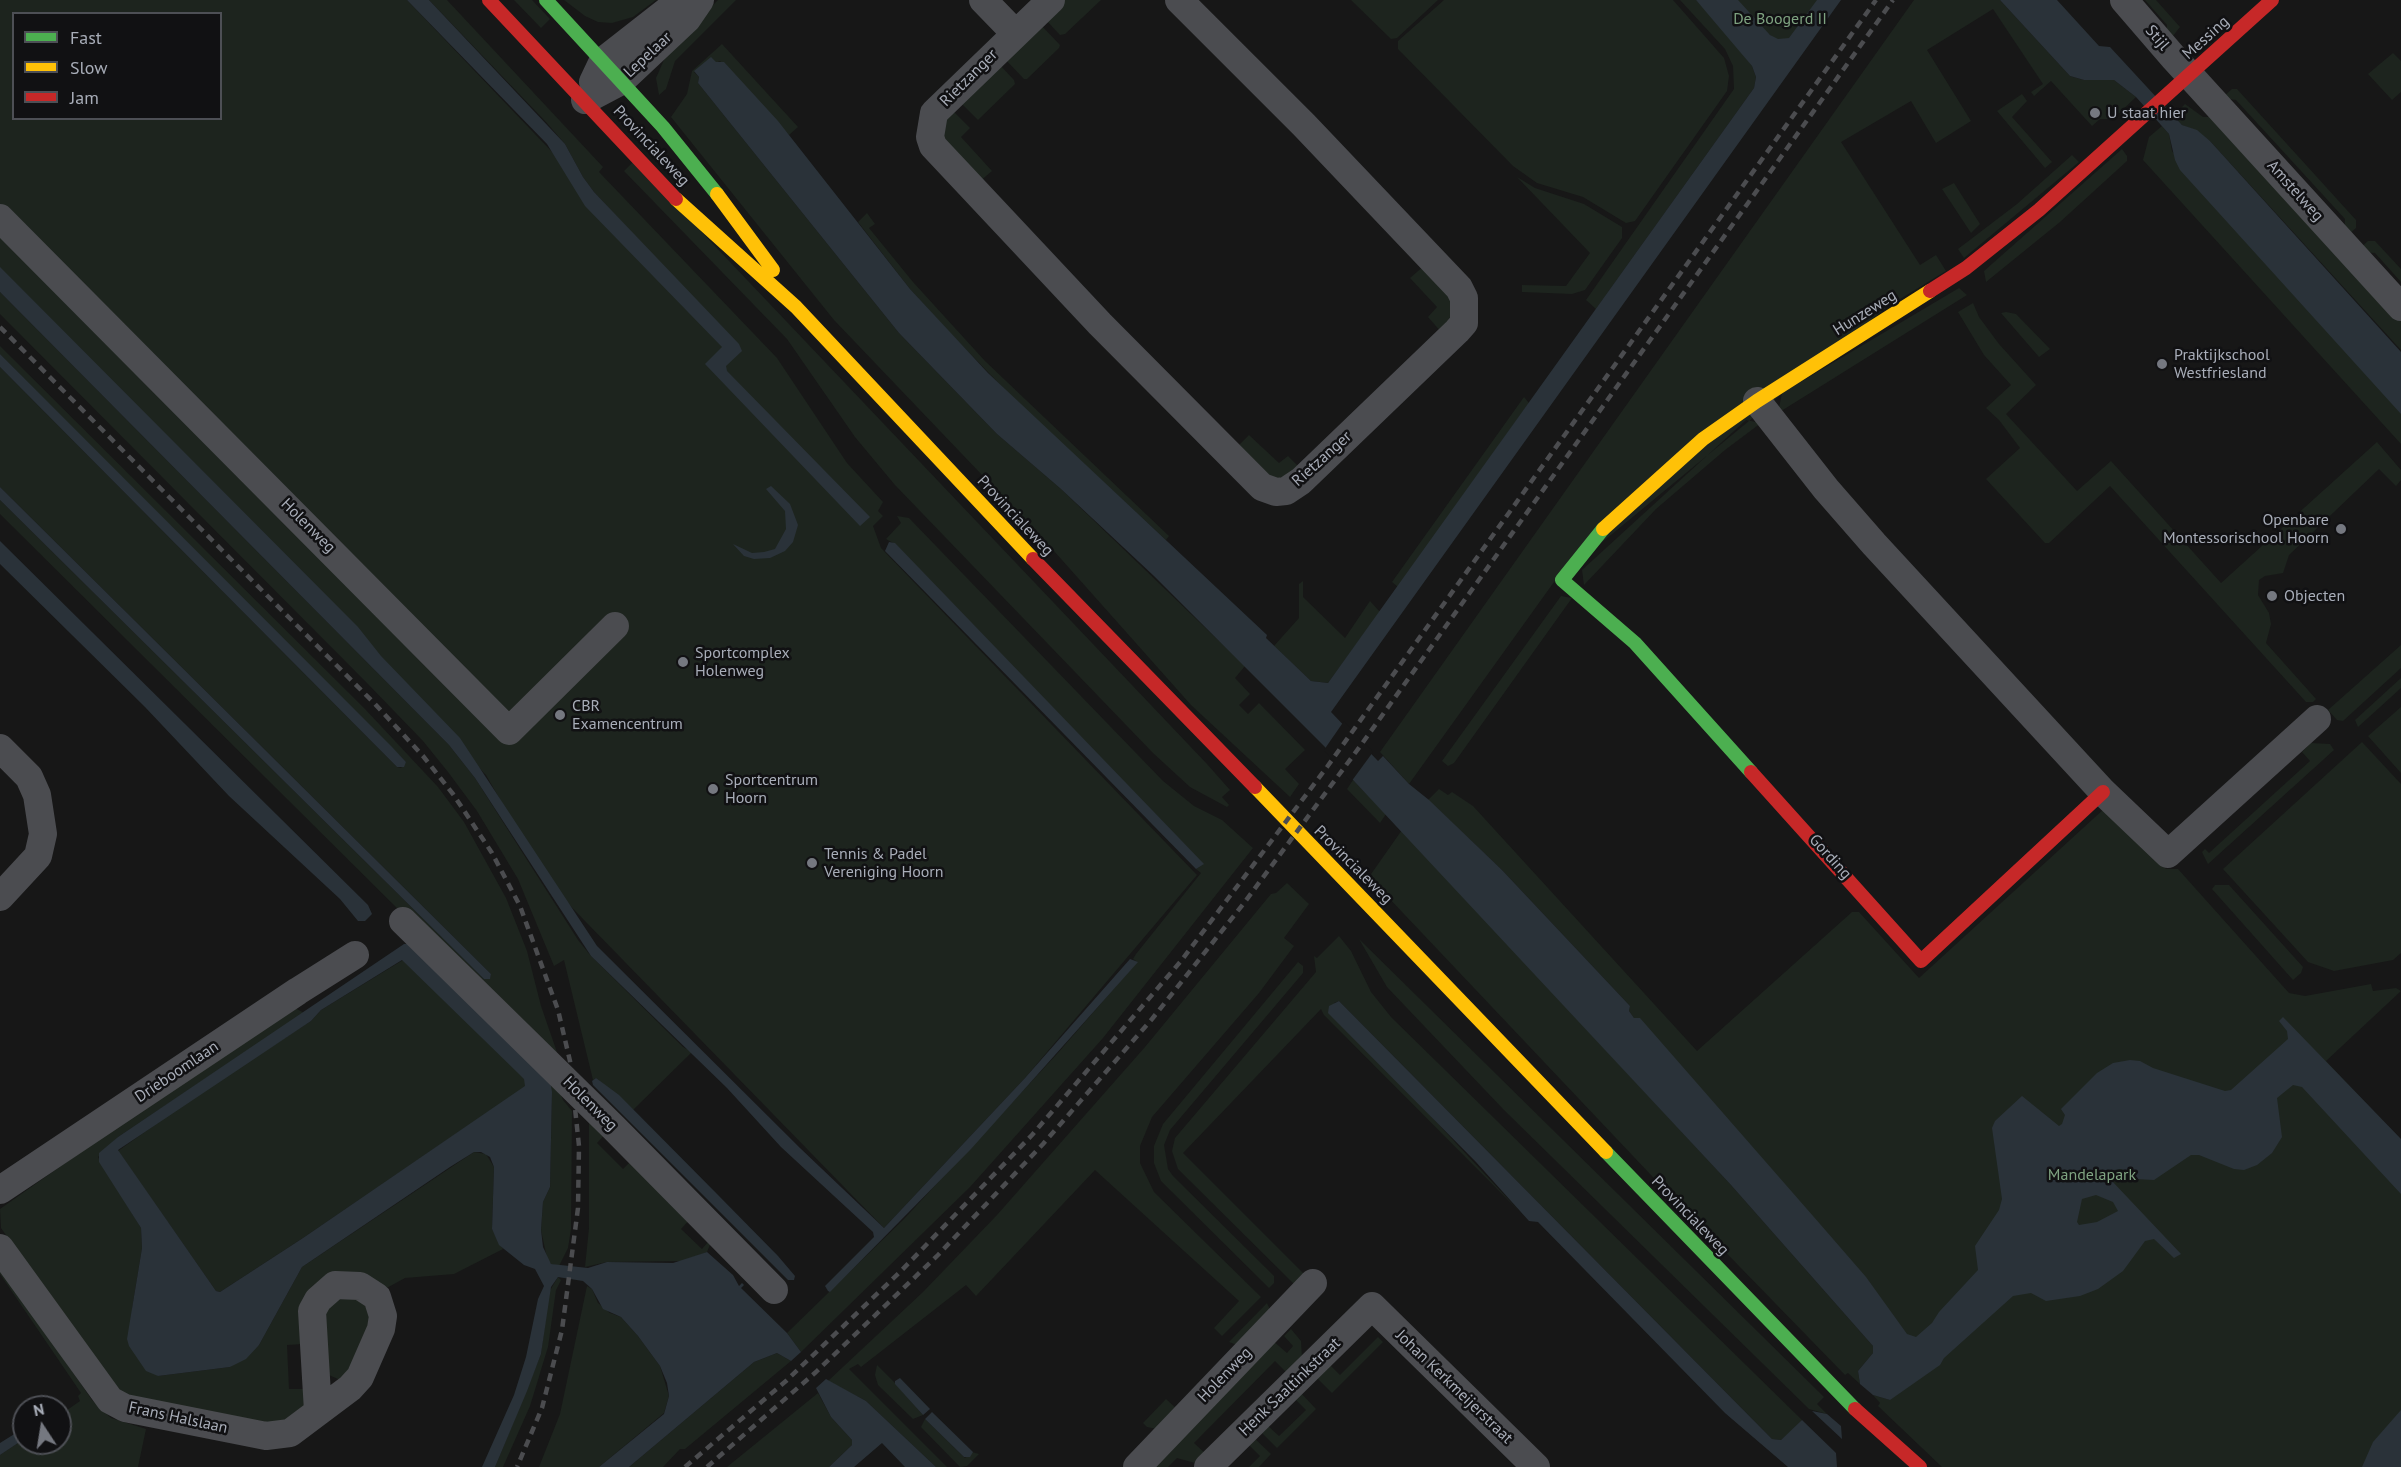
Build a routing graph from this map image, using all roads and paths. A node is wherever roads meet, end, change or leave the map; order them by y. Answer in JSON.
{"nodes":[{"id":1,"x":489,"y":0,"type":"edge"},
{"id":2,"x":546,"y":0,"type":"edge"},
{"id":3,"x":681,"y":0,"type":"edge"},
{"id":4,"x":700,"y":0,"type":"edge"},
{"id":5,"x":983,"y":0,"type":"edge"},
{"id":6,"x":1051,"y":0,"type":"edge"},
{"id":7,"x":1179,"y":0,"type":"edge"},
{"id":8,"x":2124,"y":0,"type":"edge"},
{"id":9,"x":2272,"y":0,"type":"edge"},
{"id":10,"x":1015,"y":33,"type":"junction"},
{"id":11,"x":612,"y":71,"type":"junction"},
{"id":12,"x":2179,"y":84,"type":"junction"},
{"id":13,"x":585,"y":100,"type":"junction"},
{"id":14,"x":0,"y":218,"type":"edge"},
{"id":15,"x":796,"y":307,"type":"junction"},
{"id":16,"x":2401,"y":307,"type":"edge"},
{"id":17,"x":1757,"y":401,"type":"junction"},
{"id":18,"x":1562,"y":580,"type":"joint"},
{"id":19,"x":615,"y":626,"type":"dead end"},
{"id":20,"x":2317,"y":719,"type":"dead end"},
{"id":21,"x":0,"y":748,"type":"edge"},
{"id":22,"x":2103,"y":792,"type":"junction"},
{"id":23,"x":0,"y":897,"type":"edge"},
{"id":24,"x":402,"y":921,"type":"dead end"},
{"id":25,"x":355,"y":955,"type":"dead end"},
{"id":26,"x":0,"y":1190,"type":"edge"},
{"id":27,"x":0,"y":1248,"type":"edge"},
{"id":28,"x":1313,"y":1283,"type":"dead end"},
{"id":29,"x":774,"y":1290,"type":"dead end"},
{"id":30,"x":1372,"y":1306,"type":"joint"},
{"id":31,"x":318,"y":1411,"type":"dead end"},
{"id":32,"x":1890,"y":1443,"type":"junction"},
{"id":33,"x":1137,"y":1467,"type":"edge"},
{"id":34,"x":1208,"y":1467,"type":"edge"},
{"id":35,"x":1536,"y":1467,"type":"edge"},
{"id":36,"x":1913,"y":1467,"type":"edge"},
{"id":37,"x":1920,"y":1467,"type":"edge"}],
"edges":[{"from":1,"to":13,"type":"main road","name":"Provincialeweg"},
{"from":2,"to":11,"type":"main road","name":"Provincialeweg"},
{"from":3,"to":11,"type":"street","name":"Lepelaar"},
{"from":4,"to":11,"type":"street","name":"Lepelaar"},
{"from":5,"to":10,"type":"street"},
{"from":6,"to":10,"type":"street","name":"Rietzanger"},
{"from":7,"to":10,"type":"street","name":"Rietzanger"},
{"from":8,"to":12,"type":"street","name":"Stijl"},
{"from":9,"to":12,"type":"main road","name":"Messing"},
{"from":11,"to":13,"type":"street","name":"Lepelaar"},
{"from":11,"to":15,"type":"main road","name":"Provincialeweg"},
{"from":12,"to":16,"type":"street","name":"Amstelweg"},
{"from":12,"to":17,"type":"main road","name":"Hunzeweg"},
{"from":13,"to":15,"type":"main road","name":"Provincialeweg"},
{"from":14,"to":19,"type":"street","name":"Holenweg"},
{"from":15,"to":32,"type":"main road","name":"Provincialeweg"},
{"from":17,"to":18,"type":"main road","name":"Hunzeweg"},
{"from":17,"to":22,"type":"street"},
{"from":18,"to":22,"type":"main road","name":"Gording"},
{"from":20,"to":22,"type":"street"},
{"from":21,"to":23,"type":"street"},
{"from":24,"to":29,"type":"street","name":"Holenweg"},
{"from":25,"to":26,"type":"street","name":"Drieboomlaan"},
{"from":27,"to":31,"type":"street","name":"Frans Halslaan"},
{"from":28,"to":33,"type":"street","name":"Holenweg"},
{"from":30,"to":34,"type":"street","name":"Henk Saaltinkstraat"},
{"from":30,"to":35,"type":"street","name":"Johan Kerkmeijerstraat"},
{"from":32,"to":36,"type":"main road","name":"Provincialeweg"},
{"from":32,"to":37,"type":"main road","name":"Provincialeweg"}]}
